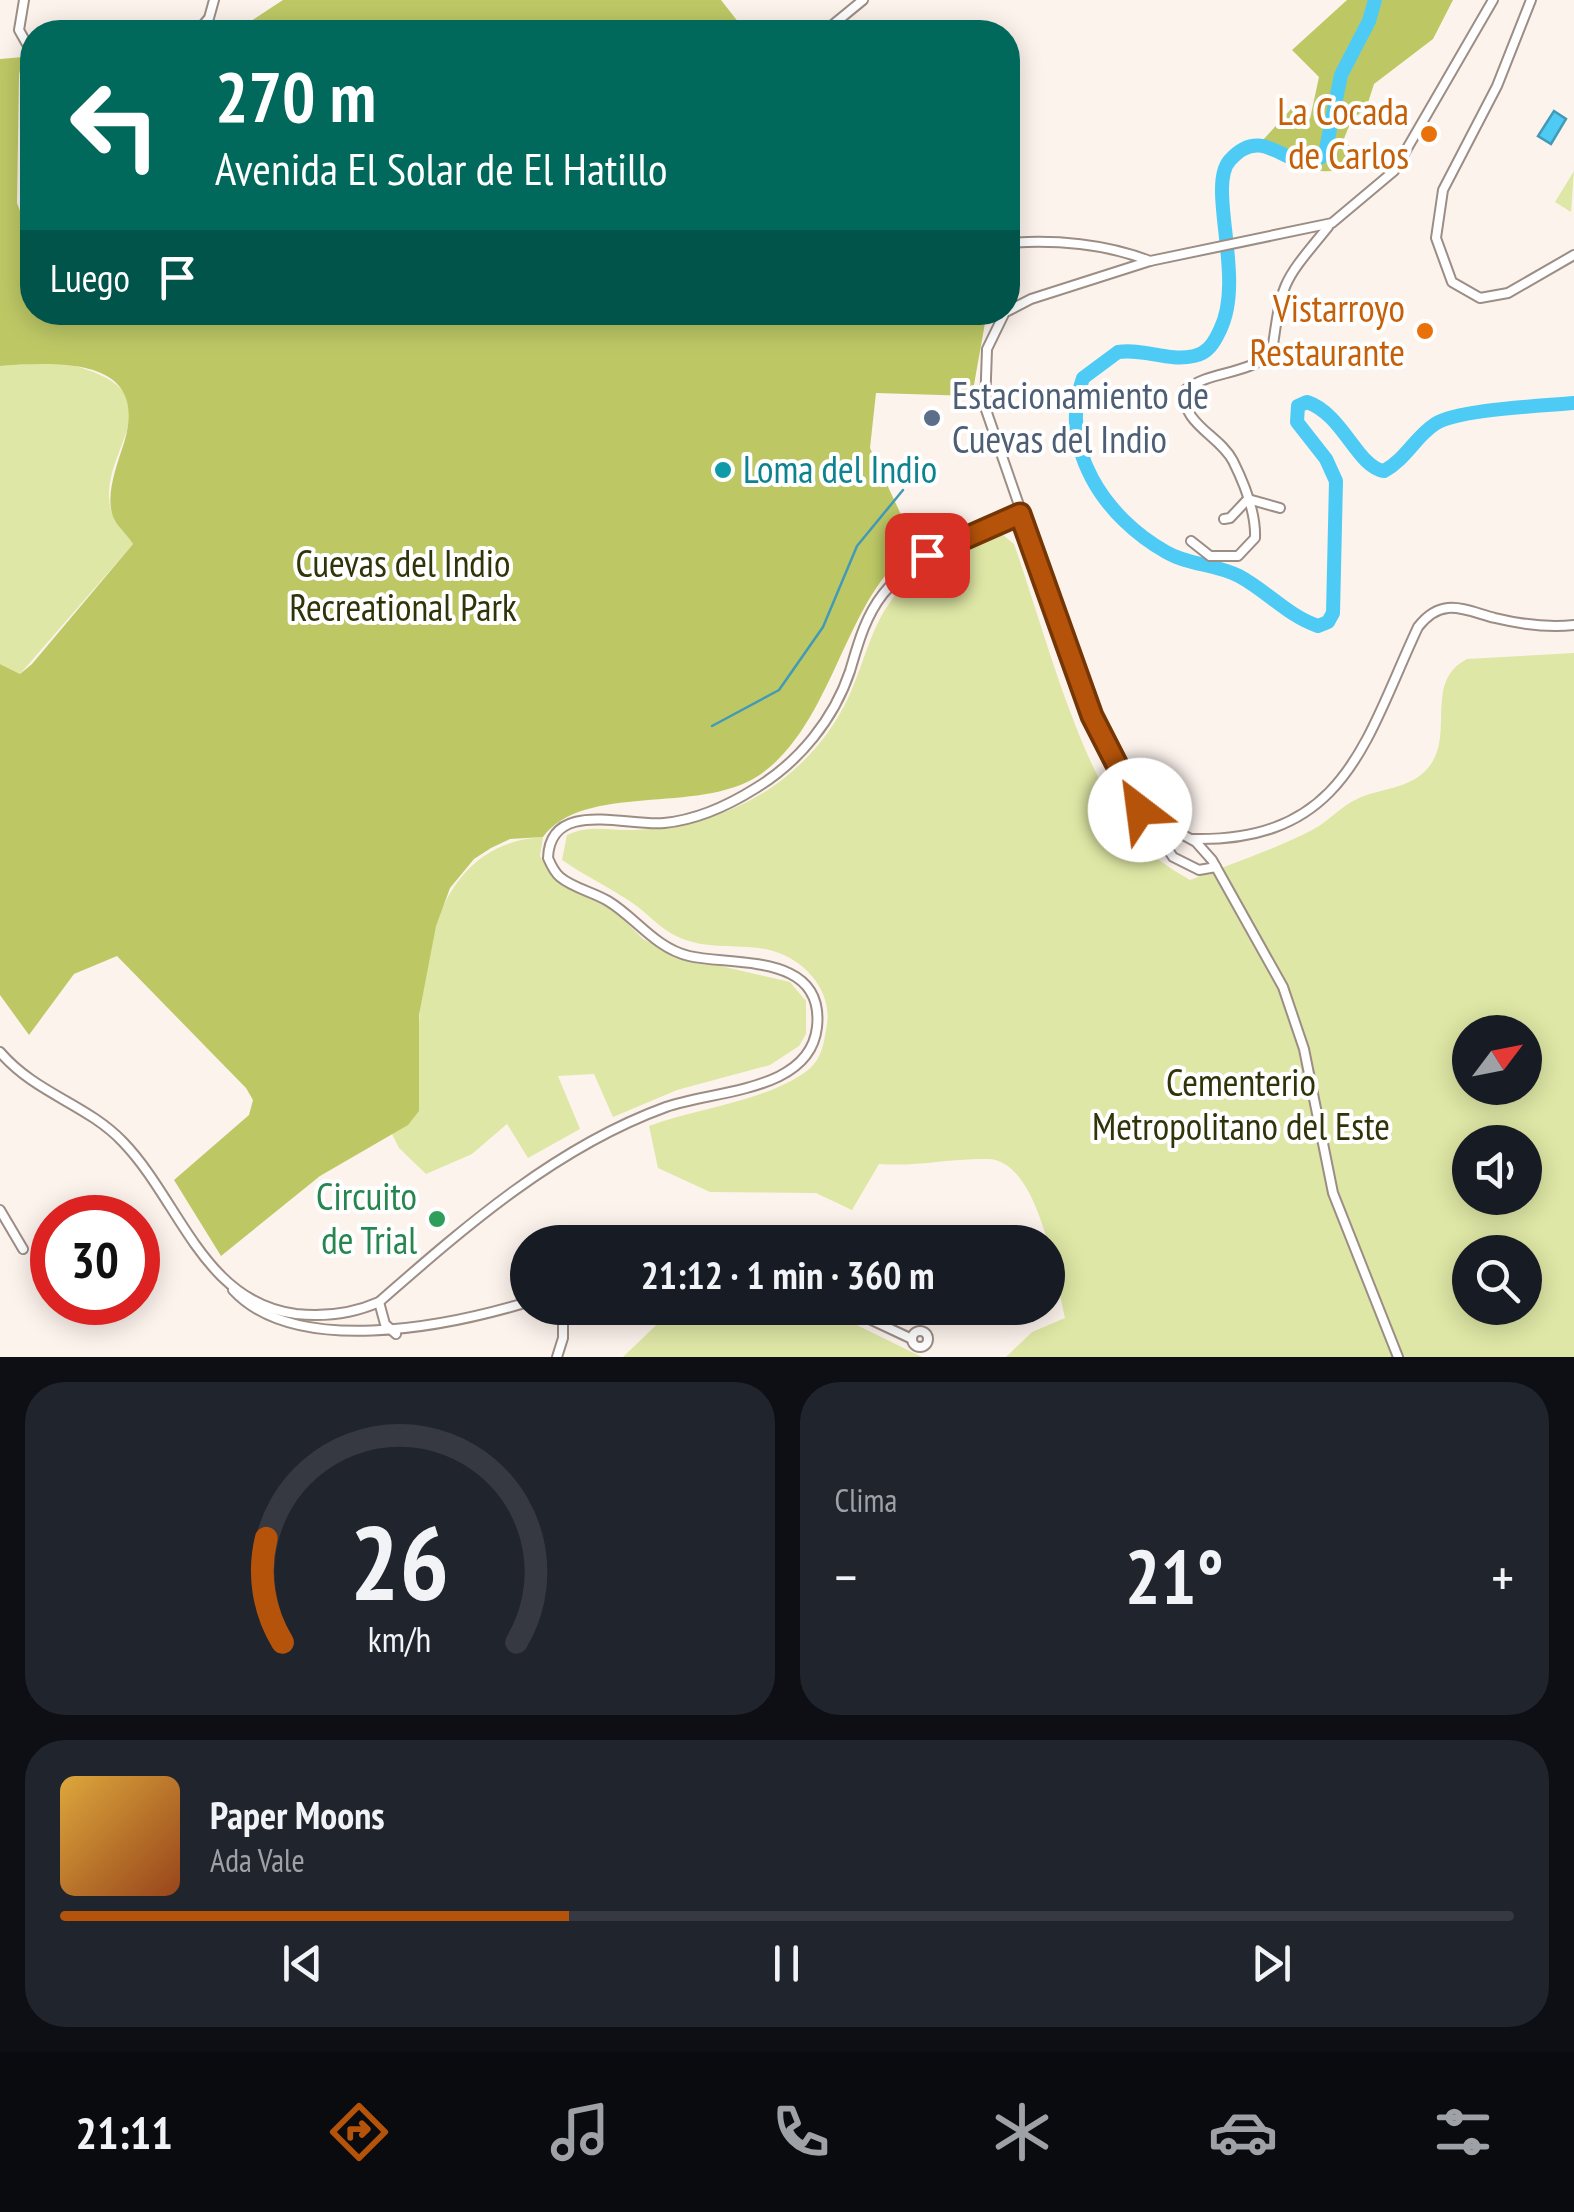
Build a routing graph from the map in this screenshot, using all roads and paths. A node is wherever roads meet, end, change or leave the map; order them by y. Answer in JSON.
{"nodes":[{"id":1,"x":863,"y":0,"type":"edge"},
{"id":2,"x":1493,"y":0,"type":"edge"},
{"id":3,"x":1532,"y":0,"type":"edge"},
{"id":4,"x":846,"y":20,"type":"edge"},
{"id":5,"x":1331,"y":223,"type":"junction"},
{"id":6,"x":1020,"y":242,"type":"edge"},
{"id":7,"x":1574,"y":255,"type":"edge"},
{"id":8,"x":1150,"y":262,"type":"junction"},
{"id":9,"x":1020,"y":305,"type":"edge"},
{"id":10,"x":998,"y":325,"type":"edge"},
{"id":11,"x":1248,"y":499,"type":"junction"},
{"id":12,"x":1280,"y":508,"type":"dead end"},
{"id":13,"x":1020,"y":514,"type":"junction"},
{"id":14,"x":1224,"y":519,"type":"dead end"},
{"id":15,"x":1191,"y":541,"type":"dead end"},
{"id":16,"x":1574,"y":625,"type":"edge"},
{"id":17,"x":1140,"y":810,"type":"junction"},
{"id":18,"x":1193,"y":841,"type":"junction"},
{"id":19,"x":1181,"y":862,"type":"junction"},
{"id":20,"x":1216,"y":867,"type":"junction"},
{"id":21,"x":0,"y":1052,"type":"edge"},
{"id":22,"x":0,"y":1210,"type":"edge"},
{"id":23,"x":23,"y":1249,"type":"dead end"},
{"id":24,"x":230,"y":1286,"type":"junction"},
{"id":25,"x":378,"y":1302,"type":"junction"},
{"id":26,"x":510,"y":1306,"type":"edge"},
{"id":27,"x":563,"y":1325,"type":"edge"},
{"id":28,"x":882,"y":1325,"type":"edge"},
{"id":29,"x":396,"y":1334,"type":"junction"},
{"id":30,"x":912,"y":1339,"type":"dead end"},
{"id":31,"x":557,"y":1357,"type":"edge"},
{"id":32,"x":1398,"y":1357,"type":"edge"}],
"edges":[{"from":1,"to":4,"type":"street"},
{"from":2,"to":5,"type":"street"},
{"from":3,"to":7,"type":"street"},
{"from":5,"to":8,"type":"street"},
{"from":5,"to":11,"type":"street"},
{"from":6,"to":8,"type":"street"},
{"from":8,"to":9,"type":"street"},
{"from":10,"to":13,"type":"street"},
{"from":11,"to":12,"type":"street"},
{"from":11,"to":14,"type":"street"},
{"from":11,"to":15,"type":"street"},
{"from":13,"to":17,"type":"street"},
{"from":13,"to":25,"type":"street"},
{"from":16,"to":18,"type":"street"},
{"from":17,"to":18,"type":"street"},
{"from":17,"to":19,"type":"street"},
{"from":18,"to":19,"type":"street"},
{"from":18,"to":20,"type":"street"},
{"from":19,"to":20,"type":"street"},
{"from":20,"to":32,"type":"street"},
{"from":21,"to":24,"type":"street"},
{"from":22,"to":23,"type":"street"},
{"from":24,"to":25,"type":"street"},
{"from":24,"to":29,"type":"street"},
{"from":25,"to":29,"type":"street"},
{"from":26,"to":29,"type":"street"},
{"from":27,"to":31,"type":"street"},
{"from":28,"to":30,"type":"street"}]}
